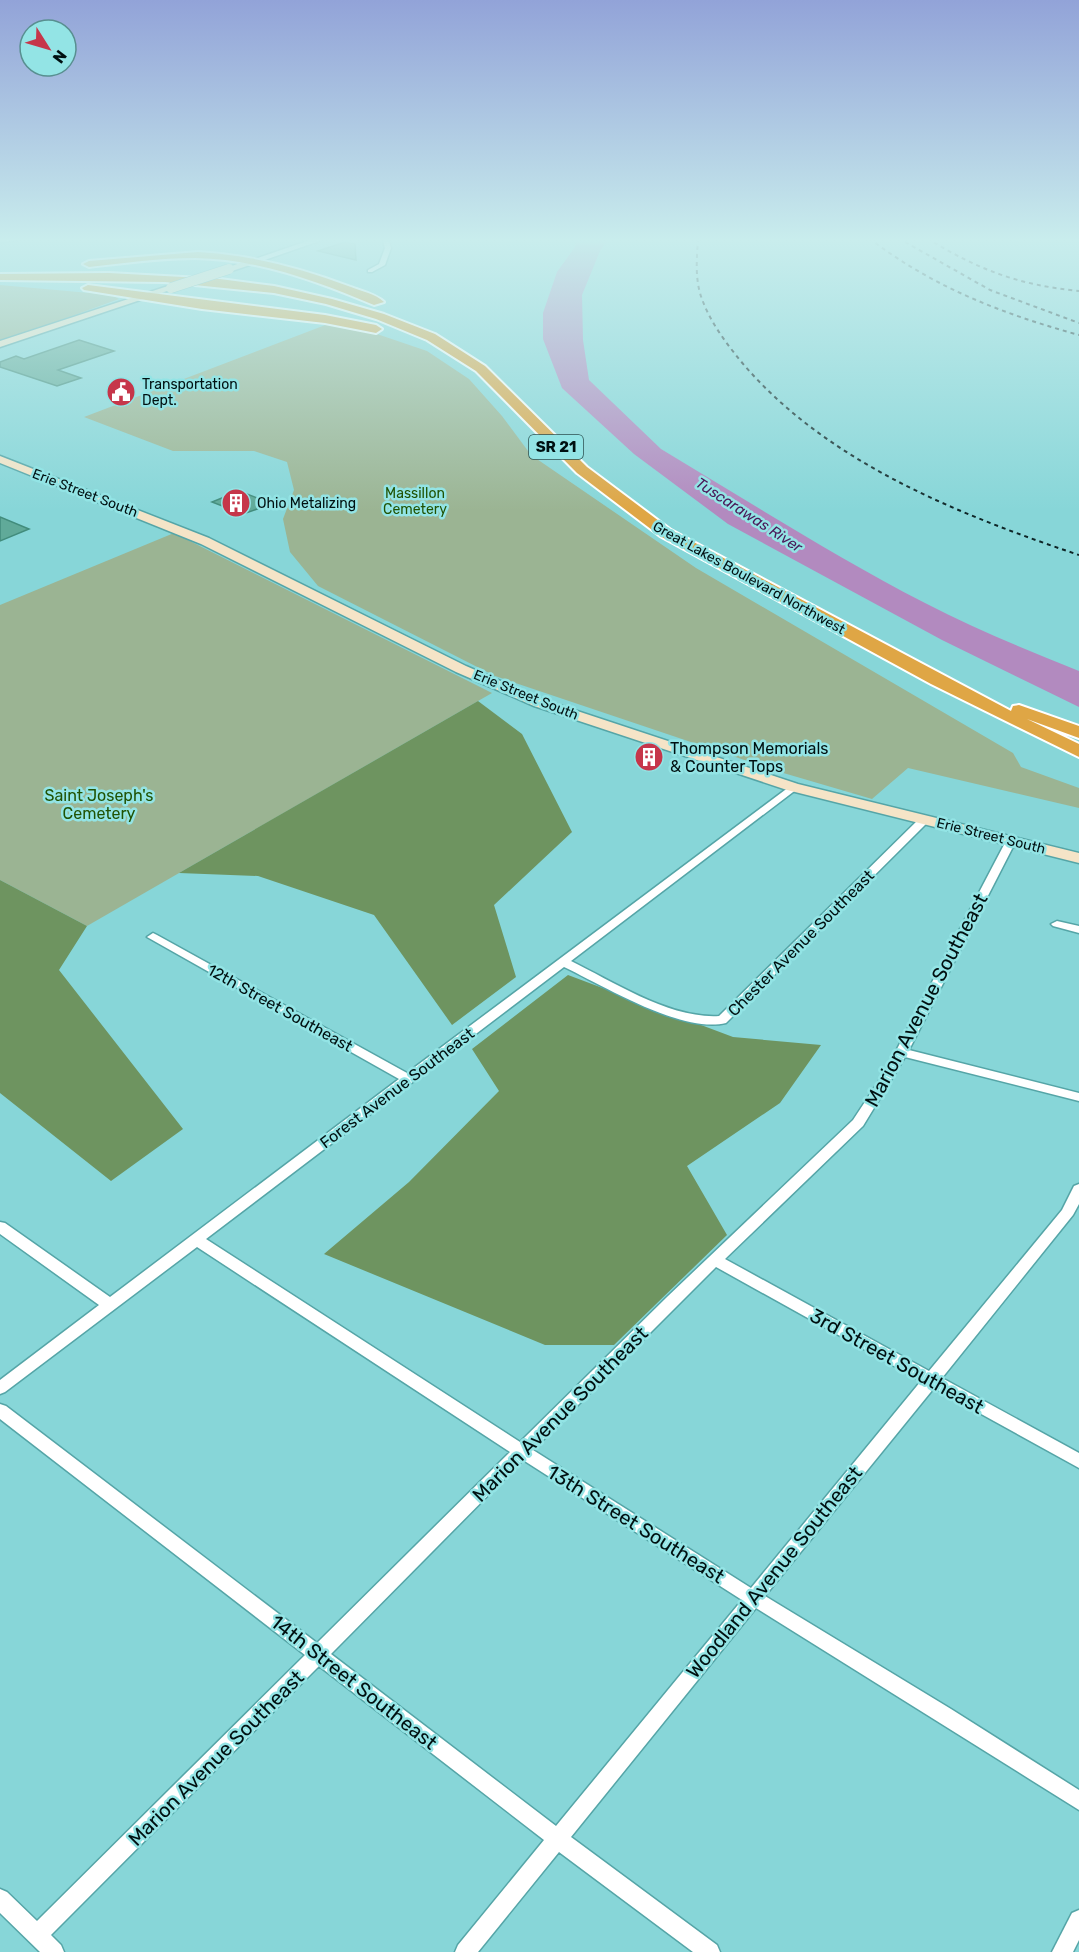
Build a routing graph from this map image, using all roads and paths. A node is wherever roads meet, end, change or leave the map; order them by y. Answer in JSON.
{"nodes":[{"id":1,"x":46,"y":329,"type":"edge"},
{"id":2,"x":372,"y":329,"type":"edge"},
{"id":3,"x":413,"y":329,"type":"edge"},
{"id":4,"x":432,"y":329,"type":"edge"},
{"id":5,"x":440,"y":329,"type":"edge"},
{"id":6,"x":0,"y":344,"type":"edge"},
{"id":7,"x":478,"y":349,"type":"dead end"},
{"id":8,"x":530,"y":418,"type":"junction"},
{"id":9,"x":0,"y":459,"type":"edge"},
{"id":10,"x":1014,"y":708,"type":"junction"},
{"id":11,"x":1079,"y":732,"type":"edge"},
{"id":12,"x":1079,"y":738,"type":"edge"},
{"id":13,"x":1079,"y":751,"type":"edge"},
{"id":14,"x":793,"y":787,"type":"junction"},
{"id":15,"x":924,"y":820,"type":"junction"},
{"id":16,"x":1011,"y":841,"type":"junction"},
{"id":17,"x":1079,"y":858,"type":"edge"},
{"id":18,"x":1057,"y":924,"type":"dead end"},
{"id":19,"x":1079,"y":930,"type":"edge"},
{"id":20,"x":153,"y":937,"type":"dead end"},
{"id":21,"x":563,"y":962,"type":"junction"},
{"id":22,"x":901,"y":1052,"type":"junction"},
{"id":23,"x":408,"y":1079,"type":"junction"},
{"id":24,"x":1079,"y":1097,"type":"edge"},
{"id":25,"x":1079,"y":1189,"type":"edge"},
{"id":26,"x":1073,"y":1215,"type":"edge"},
{"id":27,"x":0,"y":1227,"type":"edge"},
{"id":28,"x":197,"y":1240,"type":"junction"},
{"id":29,"x":715,"y":1260,"type":"junction"},
{"id":30,"x":110,"y":1305,"type":"junction"},
{"id":31,"x":931,"y":1379,"type":"junction"},
{"id":32,"x":0,"y":1388,"type":"edge"},
{"id":33,"x":0,"y":1410,"type":"edge"},
{"id":34,"x":523,"y":1452,"type":"junction"},
{"id":35,"x":1079,"y":1461,"type":"edge"},
{"id":36,"x":754,"y":1598,"type":"junction"},
{"id":37,"x":320,"y":1654,"type":"junction"},
{"id":38,"x":1079,"y":1801,"type":"edge"},
{"id":39,"x":558,"y":1840,"type":"junction"},
{"id":40,"x":0,"y":1899,"type":"edge"},
{"id":41,"x":1079,"y":1920,"type":"edge"},
{"id":42,"x":37,"y":1935,"type":"junction"},
{"id":43,"x":54,"y":1952,"type":"edge"},
{"id":44,"x":465,"y":1952,"type":"edge"},
{"id":45,"x":710,"y":1952,"type":"edge"},
{"id":46,"x":1062,"y":1952,"type":"edge"}],
"edges":[{"from":1,"to":6,"type":"main road"},
{"from":2,"to":8,"type":"highway"},
{"from":3,"to":8,"type":"highway","name":"Great Lakes Boulevard Northwest","number":"SR 21"},
{"from":4,"to":10,"type":"highway","name":"Great Lakes Boulevard Northwest","number":"SR 21"},
{"from":5,"to":7,"type":"highway"},
{"from":8,"to":13,"type":"highway","name":"Great Lakes Boulevard Northwest","number":"SR 21"},
{"from":9,"to":14,"type":"main road","name":"Erie Street South"},
{"from":10,"to":11,"type":"highway"},
{"from":10,"to":12,"type":"highway","name":"Great Lakes Boulevard Northwest","number":"SR 21"},
{"from":14,"to":15,"type":"main road","name":"Erie Street South"},
{"from":14,"to":21,"type":"street","name":"Forest Avenue Southeast"},
{"from":15,"to":16,"type":"main road","name":"Erie Street South"},
{"from":15,"to":21,"type":"street","name":"Chester Avenue Southeast"},
{"from":16,"to":17,"type":"main road","name":"Erie Street South"},
{"from":16,"to":22,"type":"street","name":"Marion Avenue Southeast"},
{"from":18,"to":19,"type":"street"},
{"from":20,"to":23,"type":"street","name":"12th Street Southeast"},
{"from":21,"to":23,"type":"street","name":"Forest Avenue Southeast"},
{"from":22,"to":24,"type":"street"},
{"from":22,"to":29,"type":"street","name":"Marion Avenue Southeast"},
{"from":23,"to":28,"type":"street","name":"Forest Avenue Southeast"},
{"from":25,"to":26,"type":"street","name":"Woodland Avenue Southeast"},
{"from":26,"to":31,"type":"street","name":"Woodland Avenue Southeast"},
{"from":27,"to":30,"type":"street"},
{"from":28,"to":30,"type":"street","name":"Forest Avenue Southeast"},
{"from":28,"to":34,"type":"street","name":"13th Street Southeast"},
{"from":29,"to":31,"type":"street","name":"3rd Street Southeast"},
{"from":29,"to":34,"type":"street","name":"Marion Avenue Southeast"},
{"from":30,"to":32,"type":"street","name":"Forest Avenue Southeast"},
{"from":31,"to":35,"type":"street","name":"3rd Street Southeast"},
{"from":31,"to":36,"type":"street","name":"Woodland Avenue Southeast"},
{"from":33,"to":37,"type":"street","name":"14th Street Southeast"},
{"from":34,"to":36,"type":"street","name":"13th Street Southeast"},
{"from":34,"to":37,"type":"street","name":"Marion Avenue Southeast"},
{"from":36,"to":38,"type":"street","name":"13th Street Southeast"},
{"from":36,"to":39,"type":"street","name":"Woodland Avenue Southeast"},
{"from":37,"to":39,"type":"street","name":"14th Street Southeast"},
{"from":37,"to":42,"type":"street","name":"Marion Avenue Southeast"},
{"from":39,"to":44,"type":"street","name":"Woodland Avenue Southeast"},
{"from":39,"to":45,"type":"street","name":"14th Street Southeast"},
{"from":40,"to":42,"type":"street"},
{"from":41,"to":46,"type":"street"},
{"from":42,"to":43,"type":"street"}]}
